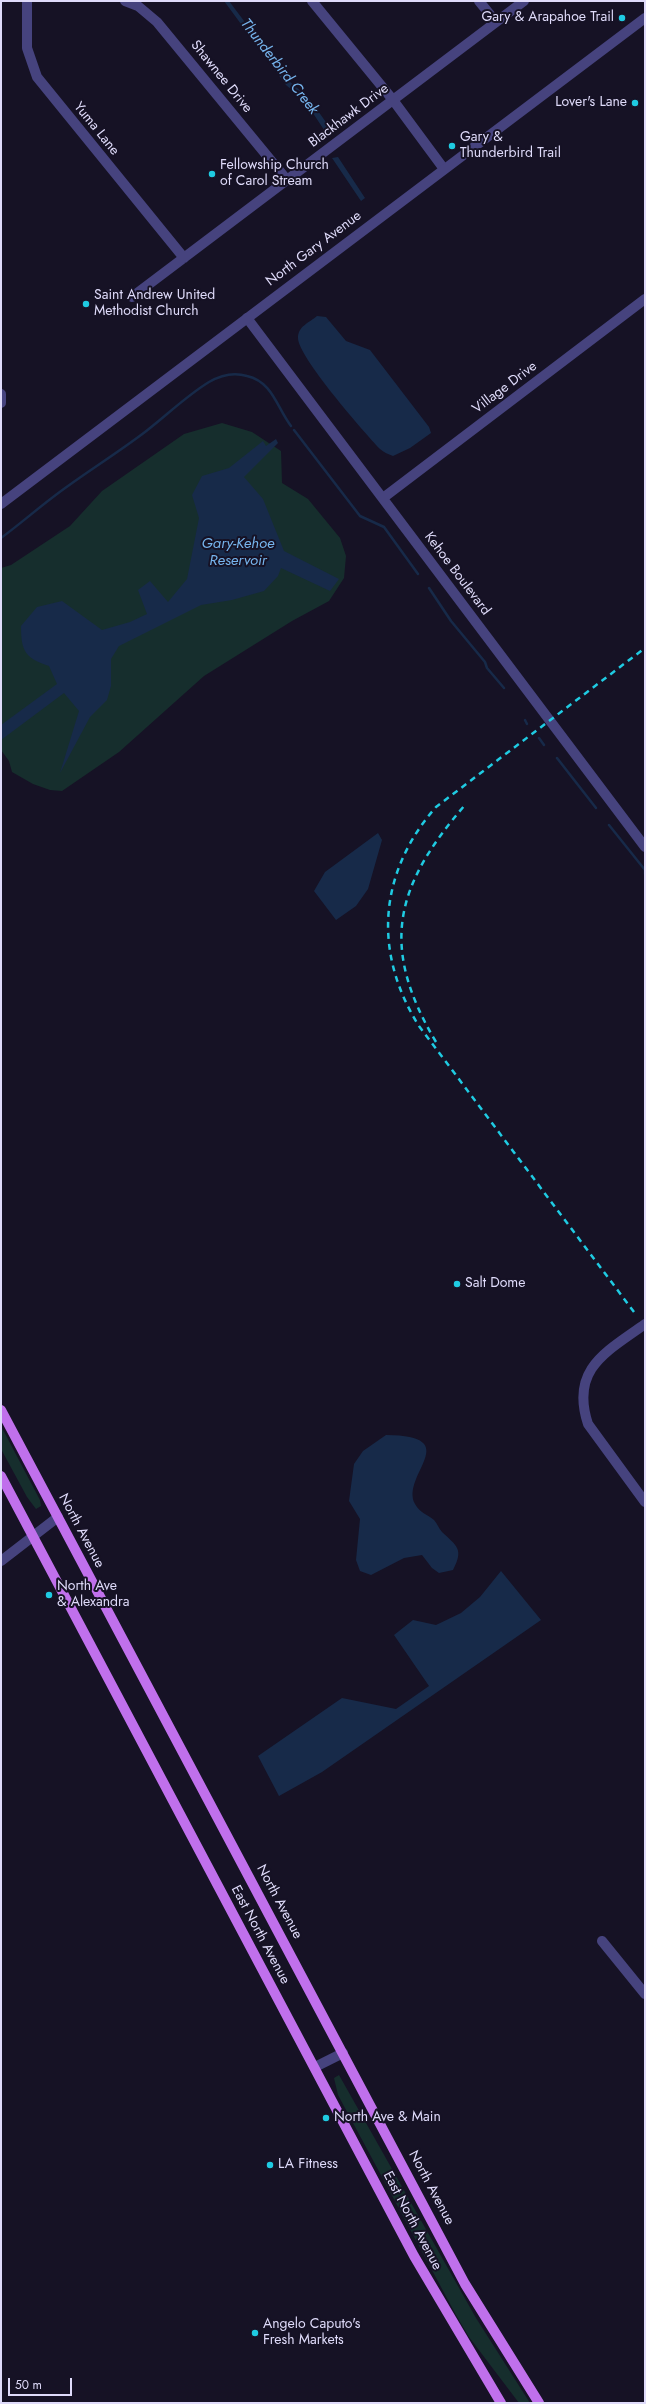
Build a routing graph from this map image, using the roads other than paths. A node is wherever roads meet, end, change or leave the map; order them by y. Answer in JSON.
{"nodes":[{"id":1,"x":27,"y":1,"type":"edge"},
{"id":2,"x":125,"y":1,"type":"edge"},
{"id":3,"x":312,"y":1,"type":"edge"},
{"id":4,"x":479,"y":1,"type":"edge"},
{"id":5,"x":524,"y":1,"type":"edge"},
{"id":6,"x":645,"y":18,"type":"edge"},
{"id":7,"x":496,"y":22,"type":"junction"},
{"id":8,"x":393,"y":100,"type":"junction"},
{"id":9,"x":444,"y":170,"type":"junction"},
{"id":10,"x":287,"y":180,"type":"junction"},
{"id":11,"x":184,"y":258,"type":"junction"},
{"id":12,"x":132,"y":297,"type":"dead end"},
{"id":13,"x":645,"y":299,"type":"edge"},
{"id":14,"x":247,"y":318,"type":"junction"},
{"id":15,"x":1,"y":394,"type":"edge"},
{"id":16,"x":1,"y":403,"type":"edge"},
{"id":17,"x":383,"y":498,"type":"junction"},
{"id":18,"x":1,"y":504,"type":"edge"},
{"id":19,"x":645,"y":847,"type":"edge"},
{"id":20,"x":645,"y":1324,"type":"edge"},
{"id":21,"x":1,"y":1410,"type":"edge"},
{"id":22,"x":1,"y":1476,"type":"edge"},
{"id":23,"x":645,"y":1502,"type":"edge"},
{"id":24,"x":58,"y":1517,"type":"junction"},
{"id":25,"x":32,"y":1536,"type":"junction"},
{"id":26,"x":1,"y":1561,"type":"edge"},
{"id":27,"x":602,"y":1940,"type":"dead end"},
{"id":28,"x":645,"y":1994,"type":"edge"},
{"id":29,"x":343,"y":2053,"type":"junction"},
{"id":30,"x":315,"y":2067,"type":"junction"},
{"id":31,"x":501,"y":2403,"type":"edge"},
{"id":32,"x":539,"y":2403,"type":"edge"}],
"edges":[{"from":1,"to":11,"type":"street","name":"Yuma Lane"},
{"from":2,"to":10,"type":"street","name":"Shawnee Drive"},
{"from":3,"to":8,"type":"street"},
{"from":4,"to":7,"type":"street"},
{"from":5,"to":7,"type":"street","name":"Blackhawk Drive"},
{"from":6,"to":9,"type":"street","name":"North Gary Avenue"},
{"from":7,"to":8,"type":"street","name":"Blackhawk Drive"},
{"from":8,"to":9,"type":"street"},
{"from":8,"to":10,"type":"street","name":"Blackhawk Drive"},
{"from":9,"to":14,"type":"street","name":"North Gary Avenue"},
{"from":10,"to":11,"type":"street","name":"Blackhawk Drive"},
{"from":11,"to":12,"type":"street","name":"Blackhawk Drive"},
{"from":13,"to":17,"type":"street","name":"Village Drive"},
{"from":14,"to":17,"type":"street","name":"Kehoe Boulevard"},
{"from":14,"to":18,"type":"street","name":"North Gary Avenue"},
{"from":15,"to":16,"type":"street"},
{"from":17,"to":19,"type":"street","name":"Kehoe Boulevard"},
{"from":20,"to":23,"type":"street"},
{"from":21,"to":24,"type":"main road","name":"North Avenue"},
{"from":22,"to":25,"type":"main road","name":"East North Avenue"},
{"from":24,"to":25,"type":"street"},
{"from":24,"to":29,"type":"main road","name":"North Avenue"},
{"from":25,"to":26,"type":"street"},
{"from":25,"to":30,"type":"main road","name":"East North Avenue"},
{"from":27,"to":28,"type":"street"},
{"from":29,"to":30,"type":"street"},
{"from":29,"to":32,"type":"main road","name":"North Avenue"},
{"from":30,"to":31,"type":"main road","name":"East North Avenue"}]}
